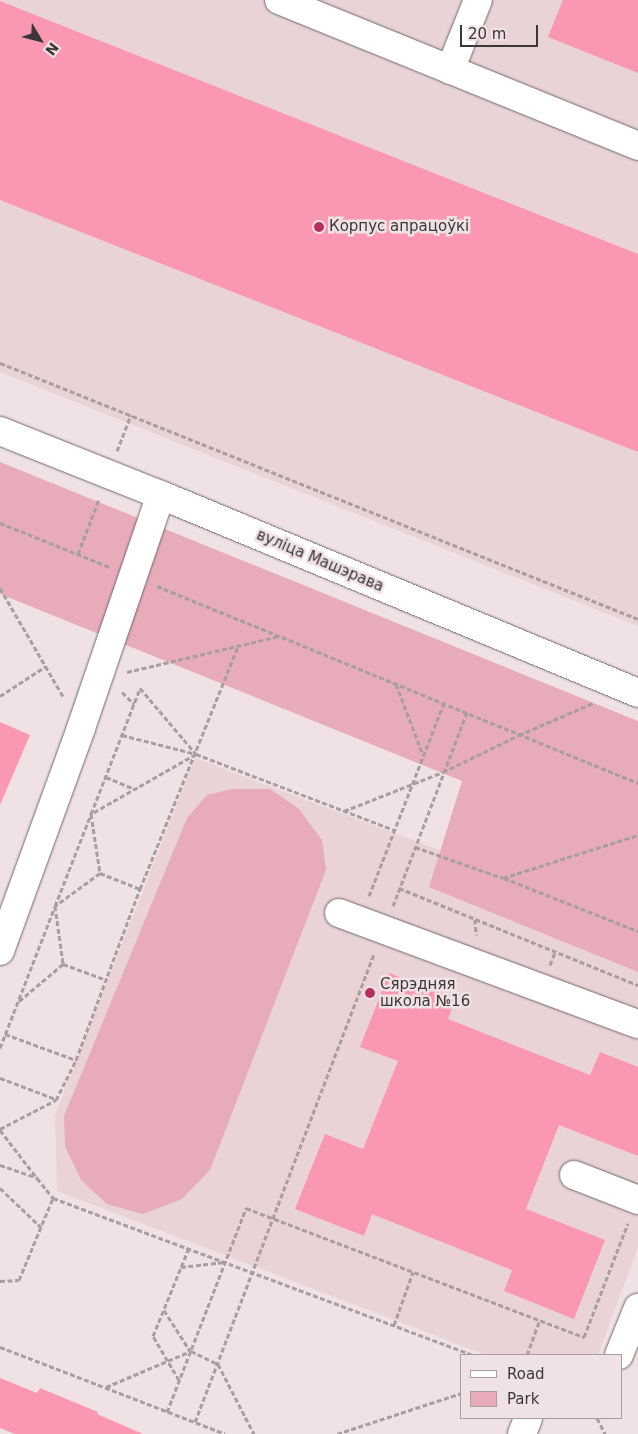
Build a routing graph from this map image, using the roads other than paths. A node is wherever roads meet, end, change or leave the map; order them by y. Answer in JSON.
{"nodes":[{"id":1,"x":279,"y":0,"type":"edge"},
{"id":2,"x":478,"y":0,"type":"edge"},
{"id":3,"x":450,"y":70,"type":"junction"},
{"id":4,"x":638,"y":146,"type":"edge"},
{"id":5,"x":0,"y":431,"type":"edge"},
{"id":6,"x":161,"y":495,"type":"junction"},
{"id":7,"x":632,"y":691,"type":"edge"},
{"id":8,"x":361,"y":921,"type":"road end"},
{"id":9,"x":0,"y":951,"type":"edge"},
{"id":10,"x":638,"y":1024,"type":"edge"},
{"id":11,"x":574,"y":1175,"type":"dead end"},
{"id":12,"x":637,"y":1200,"type":"edge"},
{"id":13,"x":638,"y":1308,"type":"edge"},
{"id":14,"x":619,"y":1354,"type":"edge"},
{"id":15,"x":528,"y":1419,"type":"edge"},
{"id":16,"x":522,"y":1434,"type":"edge"}],
"edges":[{"from":1,"to":3,"type":"street"},
{"from":2,"to":3,"type":"street"},
{"from":3,"to":4,"type":"street"},
{"from":5,"to":6,"type":"street","name":"вуліца Машэрава"},
{"from":6,"to":7,"type":"street","name":"вуліца Машэрава"},
{"from":6,"to":9,"type":"street"},
{"from":8,"to":10,"type":"street"},
{"from":11,"to":12,"type":"street"},
{"from":13,"to":14,"type":"street"},
{"from":15,"to":16,"type":"street"}]}
